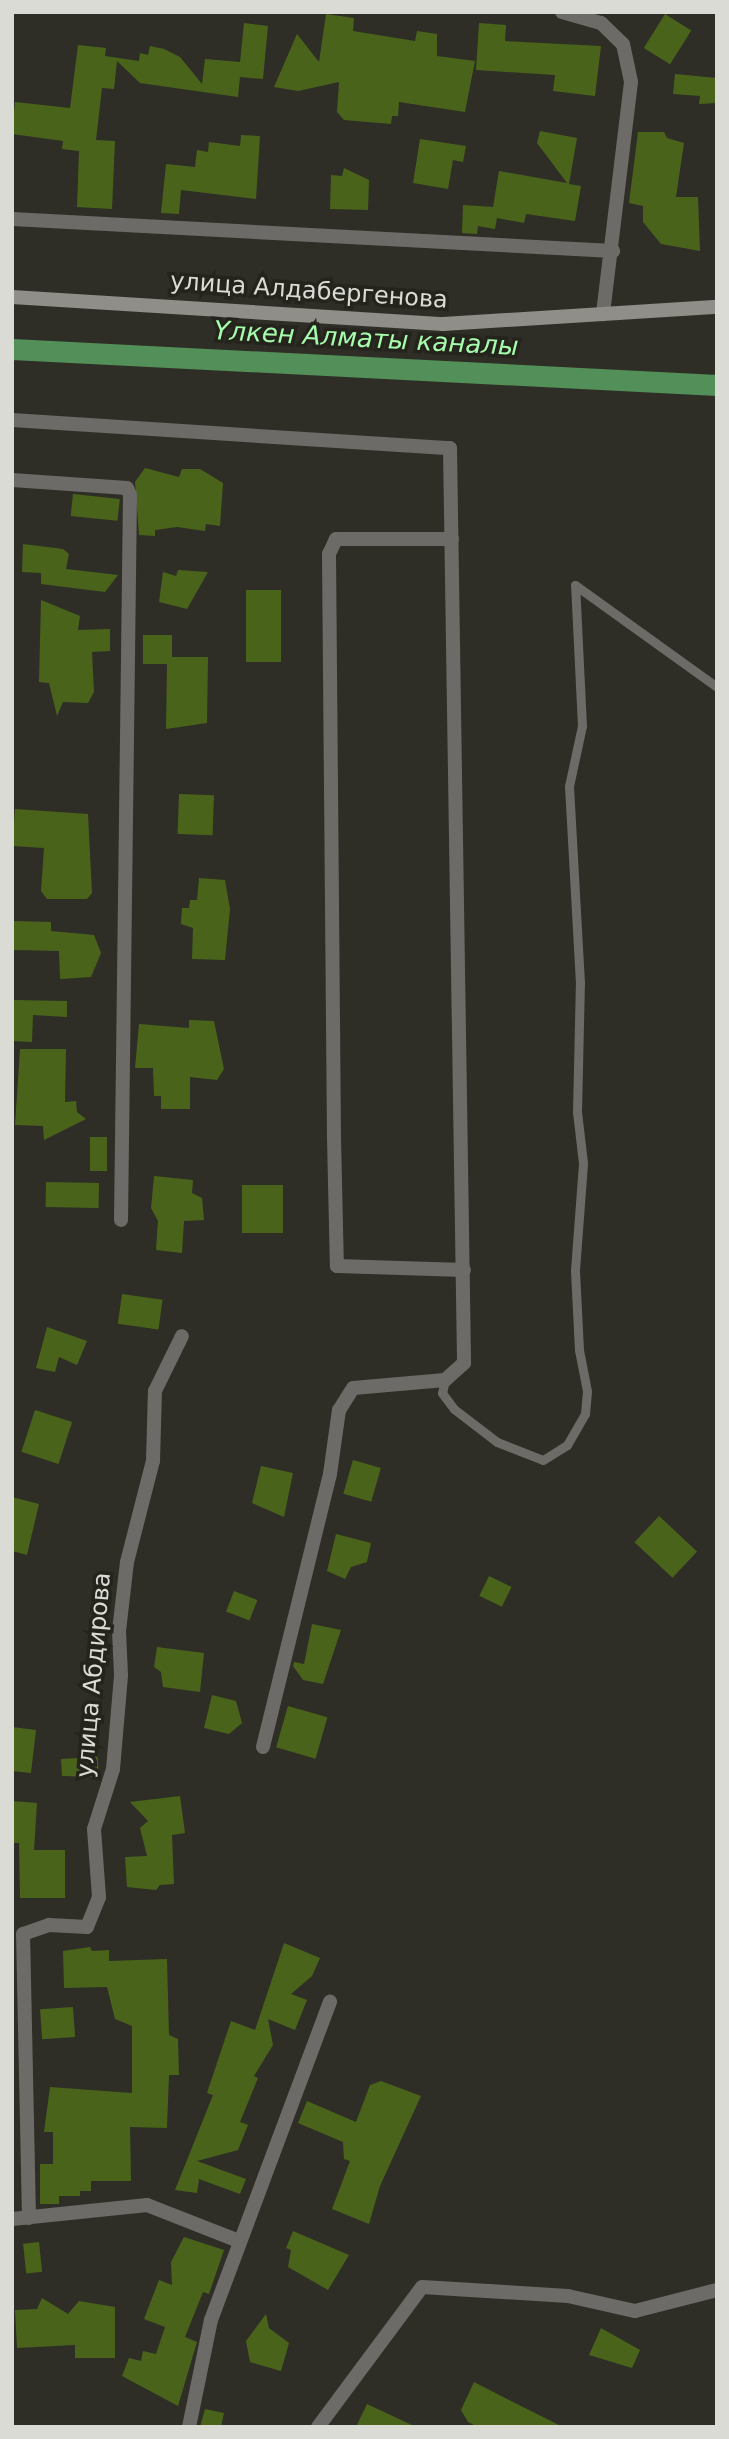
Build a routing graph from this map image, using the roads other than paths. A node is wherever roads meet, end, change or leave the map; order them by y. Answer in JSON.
{"nodes":[{"id":1,"x":562,"y":12,"type":"edge"},
{"id":2,"x":12,"y":219,"type":"edge"},
{"id":3,"x":613,"y":251,"type":"junction"},
{"id":4,"x":12,"y":297,"type":"edge"},
{"id":5,"x":717,"y":307,"type":"edge"},
{"id":6,"x":603,"y":314,"type":"junction"},
{"id":7,"x":12,"y":419,"type":"edge"},
{"id":8,"x":12,"y":480,"type":"edge"},
{"id":9,"x":452,"y":539,"type":"junction"},
{"id":10,"x":717,"y":687,"type":"edge"},
{"id":11,"x":121,"y":1220,"type":"dead end"},
{"id":12,"x":464,"y":1270,"type":"junction"},
{"id":13,"x":182,"y":1336,"type":"dead end"},
{"id":14,"x":445,"y":1380,"type":"junction"},
{"id":15,"x":262,"y":1747,"type":"dead end"},
{"id":16,"x":330,"y":2002,"type":"dead end"},
{"id":17,"x":29,"y":2218,"type":"junction"},
{"id":18,"x":12,"y":2219,"type":"edge"},
{"id":19,"x":239,"y":2241,"type":"junction"},
{"id":20,"x":717,"y":2290,"type":"edge"},
{"id":21,"x":189,"y":2427,"type":"edge"},
{"id":22,"x":318,"y":2427,"type":"edge"}],
"edges":[{"from":1,"to":3,"type":"street"},
{"from":2,"to":3,"type":"street"},
{"from":3,"to":6,"type":"street"},
{"from":4,"to":6,"type":"main road","name":"улица Алдабергенова"},
{"from":5,"to":6,"type":"main road","name":"улица Алдабергенова"},
{"from":7,"to":9,"type":"street"},
{"from":8,"to":11,"type":"street"},
{"from":9,"to":12,"type":"street"},
{"from":9,"to":12,"type":"street"},
{"from":10,"to":14,"type":"lane"},
{"from":12,"to":14,"type":"street"},
{"from":13,"to":17,"type":"street","name":"улица Абдирова"},
{"from":14,"to":15,"type":"street"},
{"from":16,"to":19,"type":"street"},
{"from":17,"to":18,"type":"street"},
{"from":17,"to":19,"type":"street"},
{"from":19,"to":21,"type":"street"},
{"from":20,"to":22,"type":"street"}]}
